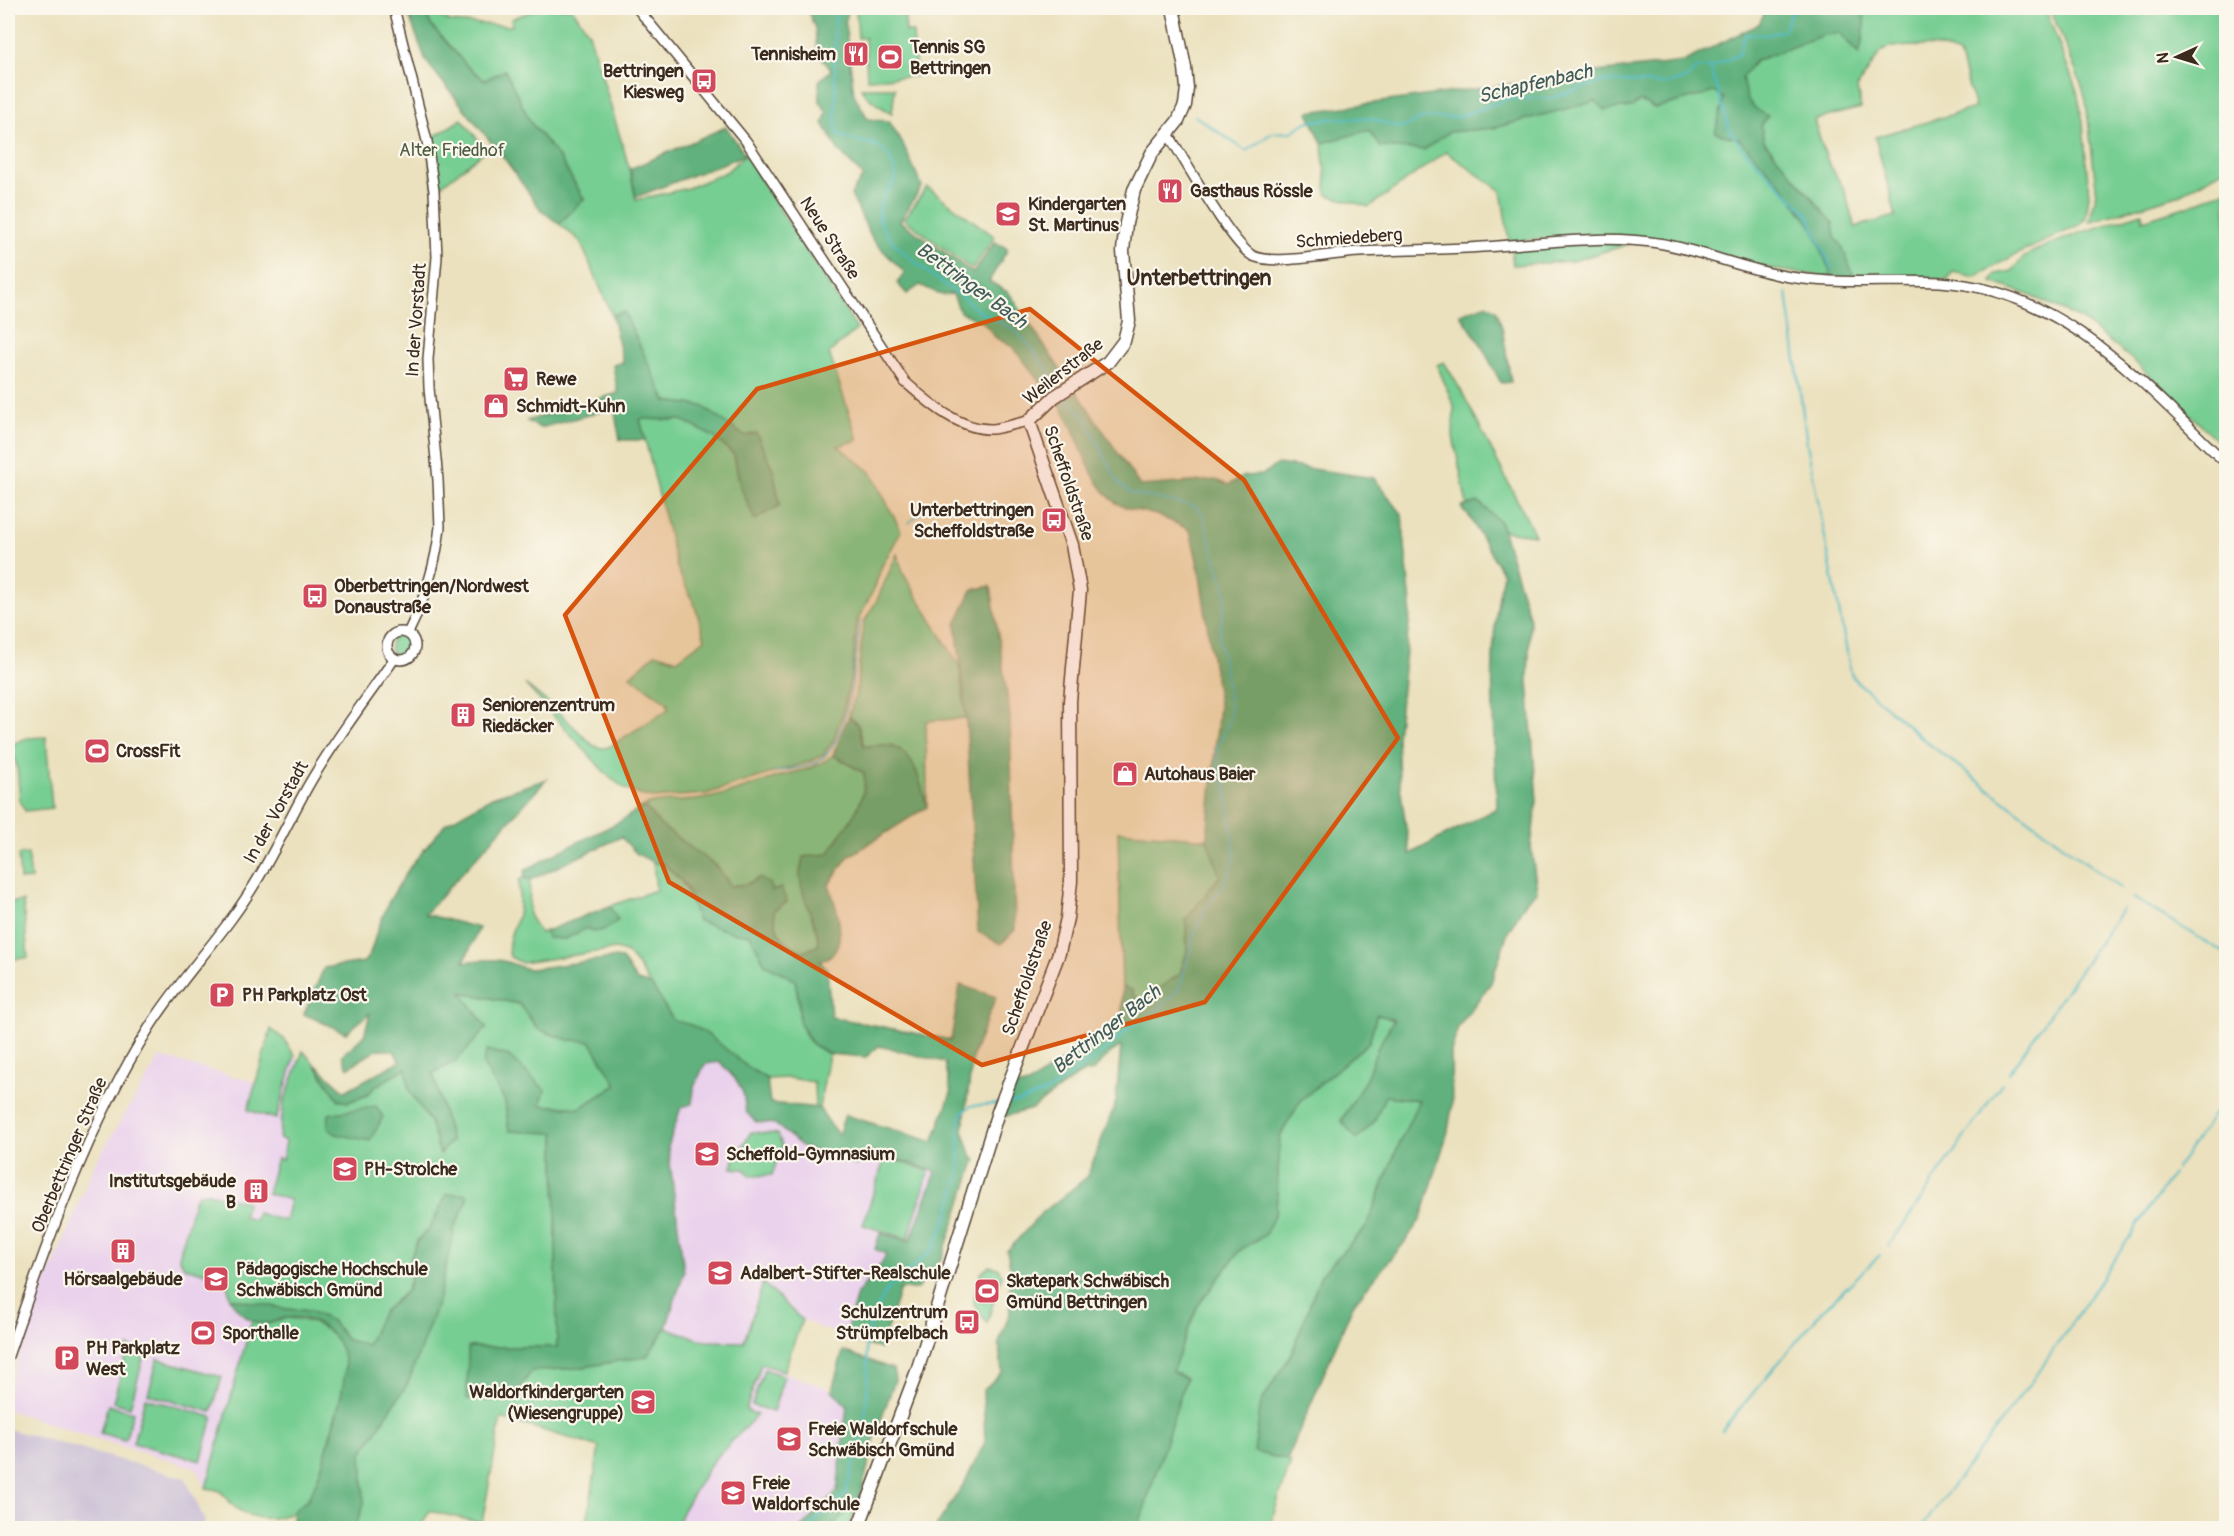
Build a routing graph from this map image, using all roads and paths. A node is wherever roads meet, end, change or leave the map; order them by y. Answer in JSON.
{"nodes":[{"id":1,"x":394,"y":8,"type":"edge"},
{"id":2,"x":637,"y":8,"type":"edge"},
{"id":3,"x":1173,"y":8,"type":"edge"},
{"id":4,"x":1168,"y":134,"type":"junction"},
{"id":5,"x":1029,"y":421,"type":"junction"},
{"id":6,"x":2226,"y":464,"type":"edge"},
{"id":7,"x":408,"y":633,"type":"junction"},
{"id":8,"x":394,"y":659,"type":"junction"},
{"id":9,"x":183,"y":979,"type":"joint"},
{"id":10,"x":8,"y":1352,"type":"edge"},
{"id":11,"x":858,"y":1528,"type":"edge"}],
"edges":[{"from":1,"to":7,"type":"street","name":"In der Vorstadt"},
{"from":2,"to":5,"type":"street","name":"Neue Straße"},
{"from":3,"to":4,"type":"main road","name":"Weilerstraße"},
{"from":4,"to":5,"type":"main road","name":"Weilerstraße"},
{"from":4,"to":6,"type":"street","name":"Schmiedeberg"},
{"from":5,"to":11,"type":"main road","name":"Scheffoldstraße"},
{"from":7,"to":8,"type":"street"},
{"from":7,"to":8,"type":"street","name":"In der Vorstadt"},
{"from":8,"to":9,"type":"street","name":"In der Vorstadt"},
{"from":9,"to":10,"type":"street","name":"Oberbettringer Straße"}]}
